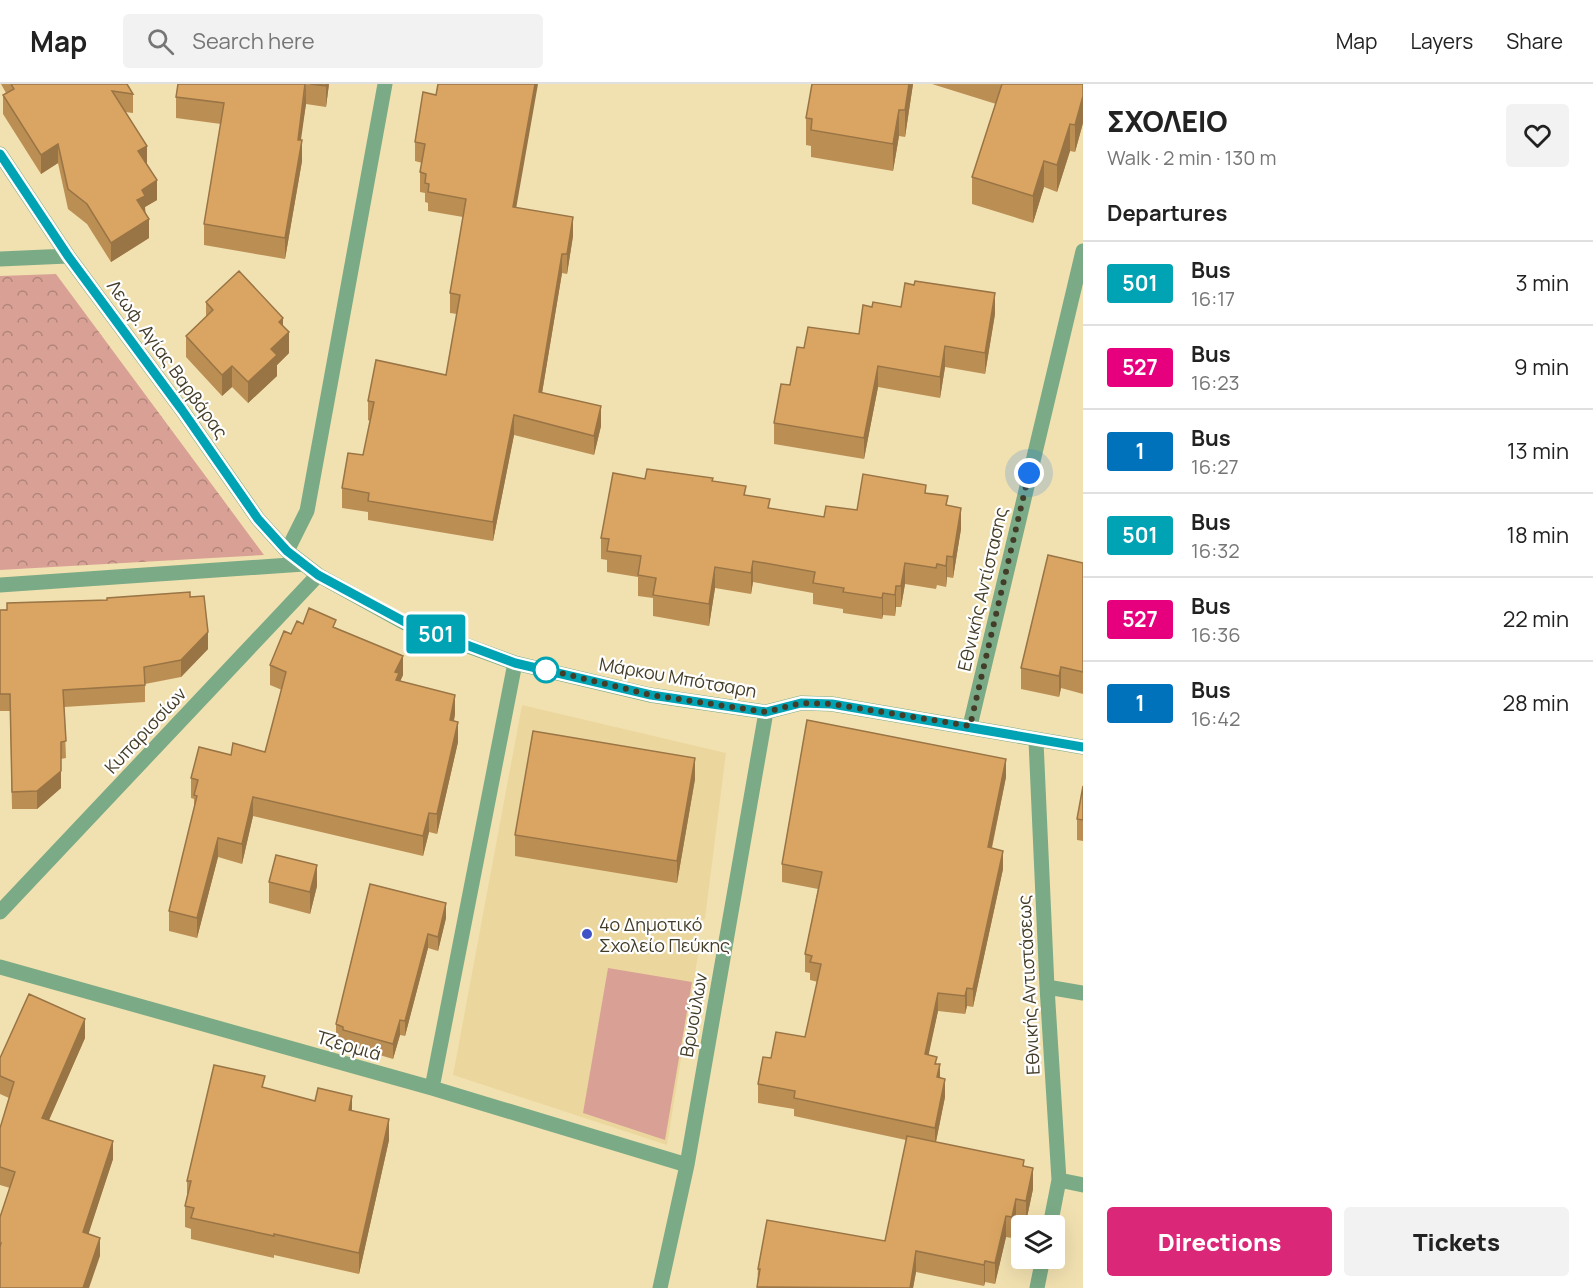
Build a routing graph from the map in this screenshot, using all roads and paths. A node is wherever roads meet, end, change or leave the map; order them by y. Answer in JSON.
{"nodes":[{"id":1,"x":385,"y":84,"type":"edge"},
{"id":2,"x":0,"y":154,"type":"edge"},
{"id":3,"x":1083,"y":251,"type":"edge"},
{"id":4,"x":68,"y":256,"type":"junction"},
{"id":5,"x":0,"y":259,"type":"edge"},
{"id":6,"x":287,"y":551,"type":"junction"},
{"id":7,"x":304,"y":564,"type":"junction"},
{"id":8,"x":318,"y":575,"type":"junction"},
{"id":9,"x":0,"y":585,"type":"edge"},
{"id":10,"x":515,"y":663,"type":"junction"},
{"id":11,"x":766,"y":712,"type":"junction"},
{"id":12,"x":970,"y":726,"type":"junction"},
{"id":13,"x":1036,"y":741,"type":"junction"},
{"id":14,"x":1083,"y":747,"type":"edge"},
{"id":15,"x":0,"y":912,"type":"edge"},
{"id":16,"x":0,"y":967,"type":"edge"},
{"id":17,"x":1047,"y":987,"type":"junction"},
{"id":18,"x":1083,"y":993,"type":"edge"},
{"id":19,"x":432,"y":1088,"type":"junction"},
{"id":20,"x":687,"y":1165,"type":"junction"},
{"id":21,"x":1059,"y":1180,"type":"junction"},
{"id":22,"x":1083,"y":1185,"type":"edge"},
{"id":23,"x":1052,"y":1215,"type":"edge"},
{"id":24,"x":1040,"y":1269,"type":"edge"},
{"id":25,"x":660,"y":1288,"type":"edge"},
{"id":26,"x":1036,"y":1288,"type":"edge"}],
"edges":[{"from":1,"to":6,"type":"street"},
{"from":2,"to":4,"type":"street","name":"Λεωφ. Αγίας Βαρβάρας"},
{"from":3,"to":12,"type":"street","name":"Εθνικής Αντίστασης"},
{"from":4,"to":5,"type":"street"},
{"from":4,"to":6,"type":"street","name":"Λεωφ. Αγίας Βαρβάρας"},
{"from":6,"to":7,"type":"street","name":"Λεωφ. Αγίας Βαρβάρας"},
{"from":7,"to":8,"type":"street","name":"Λεωφ. Αγίας Βαρβάρας"},
{"from":7,"to":9,"type":"street"},
{"from":8,"to":10,"type":"street","name":"Μάρκου Μπότσαρη"},
{"from":8,"to":15,"type":"street","name":"Κυπαρισσίων"},
{"from":10,"to":11,"type":"street","name":"Μάρκου Μπότσαρη"},
{"from":10,"to":19,"type":"street"},
{"from":11,"to":12,"type":"street","name":"Μάρκου Μπότσαρη"},
{"from":11,"to":20,"type":"street","name":"Βρυούλων"},
{"from":12,"to":13,"type":"street","name":"Μάρκου Μπότσαρη"},
{"from":13,"to":14,"type":"street","name":"Μάρκου Μπότσαρη"},
{"from":13,"to":17,"type":"street","name":"Εθνικής Αντιστάσεως"},
{"from":16,"to":19,"type":"street","name":"Τζερμιά"},
{"from":17,"to":18,"type":"street"},
{"from":17,"to":21,"type":"street","name":"Εθνικής Αντιστάσεως"},
{"from":19,"to":20,"type":"street","name":"Τζερμιά"},
{"from":20,"to":25,"type":"street","name":"Βρυούλων"},
{"from":21,"to":22,"type":"street"},
{"from":21,"to":23,"type":"street","name":"Εθνικής Αντιστάσεως"},
{"from":24,"to":26,"type":"street"}]}
